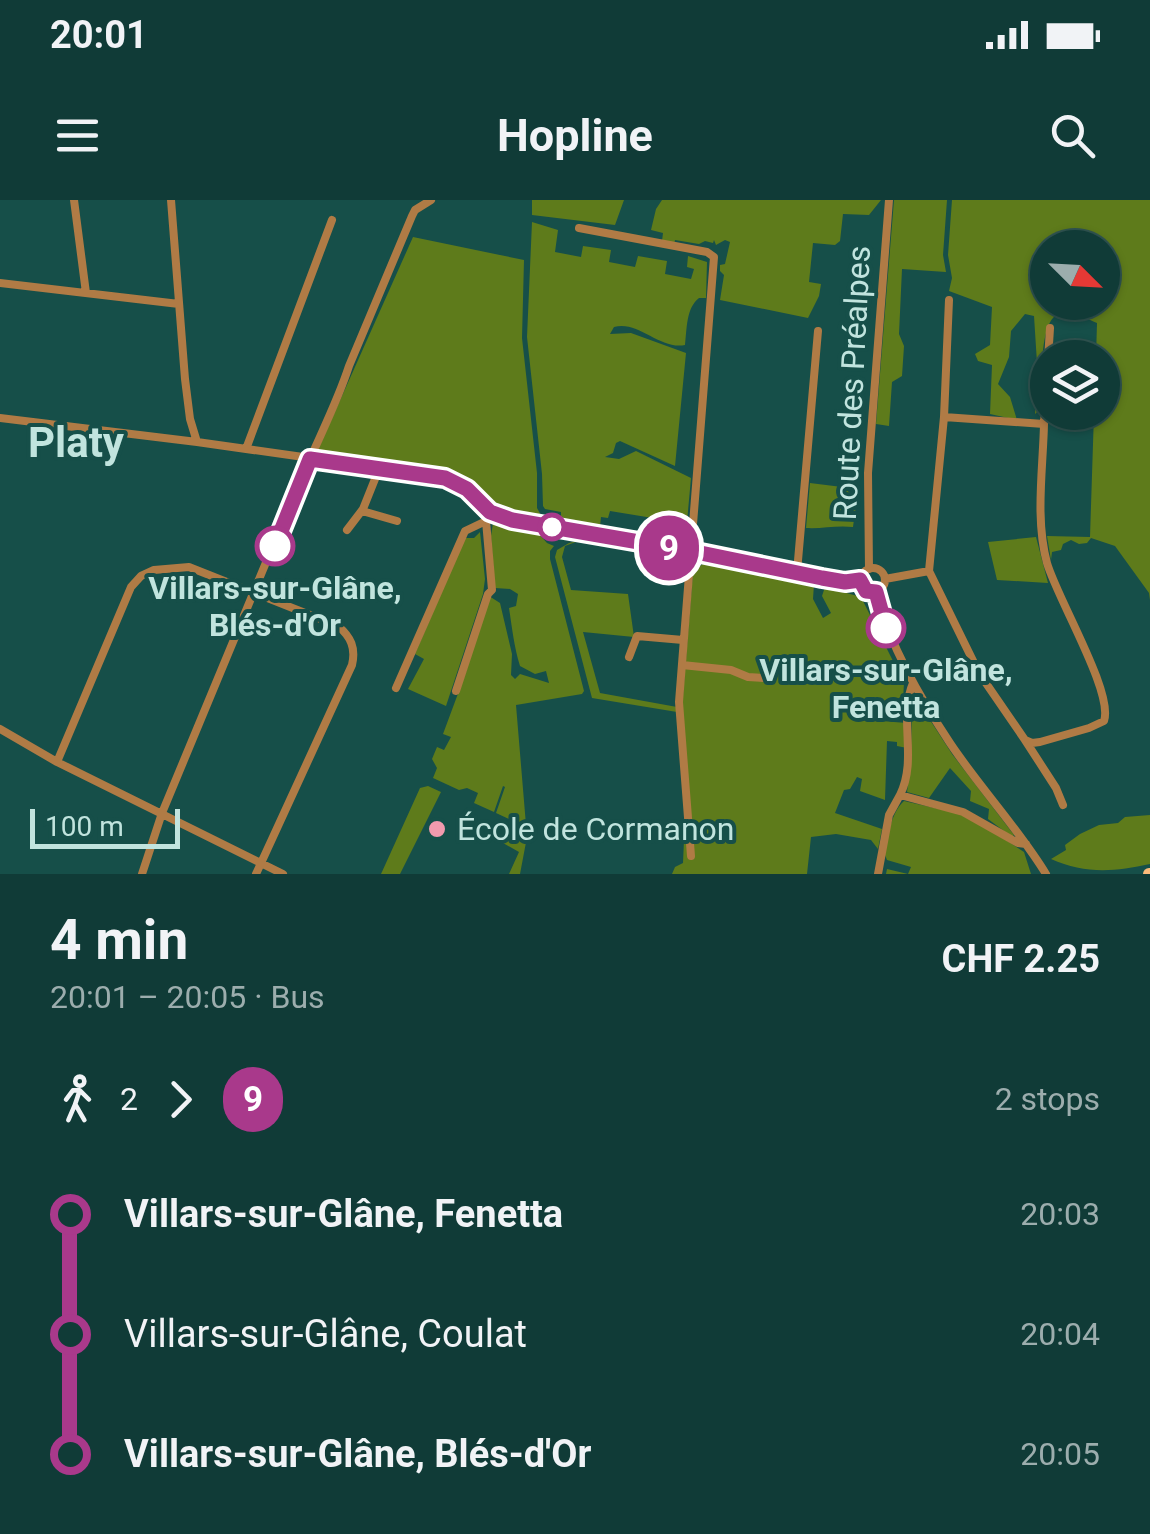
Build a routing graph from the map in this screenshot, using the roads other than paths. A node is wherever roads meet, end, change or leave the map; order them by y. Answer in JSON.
{"nodes":[{"id":1,"x":74,"y":200,"type":"edge"},
{"id":2,"x":171,"y":200,"type":"edge"},
{"id":3,"x":431,"y":200,"type":"edge"},
{"id":4,"x":889,"y":200,"type":"edge"},
{"id":5,"x":332,"y":220,"type":"dead end"},
{"id":6,"x":579,"y":228,"type":"dead end"},
{"id":7,"x":0,"y":283,"type":"edge"},
{"id":8,"x":86,"y":293,"type":"junction"},
{"id":9,"x":949,"y":300,"type":"dead end"},
{"id":10,"x":180,"y":304,"type":"junction"},
{"id":11,"x":1050,"y":328,"type":"dead end"},
{"id":12,"x":818,"y":331,"type":"dead end"},
{"id":13,"x":1049,"y":340,"type":"edge"},
{"id":14,"x":944,"y":417,"type":"junction"},
{"id":15,"x":0,"y":418,"type":"edge"},
{"id":16,"x":1030,"y":423,"type":"edge"},
{"id":17,"x":1044,"y":430,"type":"edge"},
{"id":18,"x":197,"y":442,"type":"junction"},
{"id":19,"x":246,"y":448,"type":"junction"},
{"id":20,"x":310,"y":459,"type":"junction"},
{"id":21,"x":379,"y":468,"type":"junction"},
{"id":22,"x":362,"y":511,"type":"junction"},
{"id":23,"x":488,"y":517,"type":"junction"},
{"id":24,"x":397,"y":521,"type":"dead end"},
{"id":25,"x":347,"y":530,"type":"dead end"},
{"id":26,"x":691,"y":551,"type":"junction"},
{"id":27,"x":870,"y":569,"type":"junction"},
{"id":28,"x":928,"y":571,"type":"junction"},
{"id":29,"x":797,"y":572,"type":"junction"},
{"id":30,"x":885,"y":579,"type":"junction"},
{"id":31,"x":860,"y":580,"type":"junction"},
{"id":32,"x":254,"y":592,"type":"junction"},
{"id":33,"x":876,"y":592,"type":"junction"},
{"id":34,"x":683,"y":640,"type":"junction"},
{"id":35,"x":629,"y":657,"type":"dead end"},
{"id":36,"x":682,"y":665,"type":"junction"},
{"id":37,"x":766,"y":678,"type":"dead end"},
{"id":38,"x":913,"y":683,"type":"junction"},
{"id":39,"x":396,"y":688,"type":"dead end"},
{"id":40,"x":456,"y":691,"type":"dead end"},
{"id":41,"x":0,"y":729,"type":"edge"},
{"id":42,"x":1025,"y":740,"type":"junction"},
{"id":43,"x":57,"y":762,"type":"junction"},
{"id":44,"x":900,"y":795,"type":"junction"},
{"id":45,"x":1063,"y":805,"type":"dead end"},
{"id":46,"x":162,"y":813,"type":"junction"},
{"id":47,"x":1026,"y":844,"type":"junction"},
{"id":48,"x":691,"y":856,"type":"dead end"},
{"id":49,"x":262,"y":863,"type":"junction"},
{"id":50,"x":142,"y":874,"type":"edge"},
{"id":51,"x":256,"y":874,"type":"edge"},
{"id":52,"x":284,"y":874,"type":"edge"},
{"id":53,"x":878,"y":874,"type":"edge"},
{"id":54,"x":1046,"y":874,"type":"edge"}],
"edges":[{"from":1,"to":8,"type":"street"},
{"from":2,"to":10,"type":"street"},
{"from":3,"to":20,"type":"street"},
{"from":4,"to":27,"type":"street","name":"Route des Préalpes"},
{"from":5,"to":19,"type":"street"},
{"from":6,"to":26,"type":"street"},
{"from":7,"to":8,"type":"street"},
{"from":8,"to":10,"type":"street"},
{"from":9,"to":14,"type":"street"},
{"from":10,"to":18,"type":"street"},
{"from":11,"to":13,"type":"street"},
{"from":12,"to":29,"type":"street"},
{"from":14,"to":16,"type":"street"},
{"from":14,"to":28,"type":"street"},
{"from":15,"to":18,"type":"street"},
{"from":17,"to":42,"type":"street"},
{"from":18,"to":19,"type":"street"},
{"from":19,"to":20,"type":"street"},
{"from":20,"to":21,"type":"street"},
{"from":20,"to":32,"type":"street"},
{"from":21,"to":22,"type":"street"},
{"from":21,"to":23,"type":"street"},
{"from":22,"to":24,"type":"street"},
{"from":22,"to":25,"type":"street"},
{"from":23,"to":26,"type":"street"},
{"from":23,"to":39,"type":"street"},
{"from":23,"to":40,"type":"street"},
{"from":26,"to":29,"type":"street"},
{"from":26,"to":34,"type":"street"},
{"from":27,"to":30,"type":"street","name":"Route des Préalpes"},
{"from":27,"to":31,"type":"street","name":"Route des Préalpes"},
{"from":28,"to":30,"type":"street"},
{"from":28,"to":42,"type":"street"},
{"from":29,"to":31,"type":"street"},
{"from":30,"to":33,"type":"street"},
{"from":31,"to":33,"type":"street"},
{"from":32,"to":43,"type":"street"},
{"from":32,"to":46,"type":"street"},
{"from":32,"to":49,"type":"street"},
{"from":33,"to":38,"type":"street"},
{"from":34,"to":35,"type":"street"},
{"from":34,"to":36,"type":"street"},
{"from":36,"to":37,"type":"street"},
{"from":36,"to":48,"type":"street"},
{"from":38,"to":44,"type":"street"},
{"from":38,"to":47,"type":"street"},
{"from":41,"to":43,"type":"street"},
{"from":42,"to":45,"type":"street"},
{"from":43,"to":46,"type":"street"},
{"from":44,"to":47,"type":"street"},
{"from":44,"to":53,"type":"street"},
{"from":46,"to":49,"type":"street"},
{"from":46,"to":50,"type":"street"},
{"from":47,"to":54,"type":"street"},
{"from":49,"to":51,"type":"street"},
{"from":49,"to":52,"type":"street"}]}
